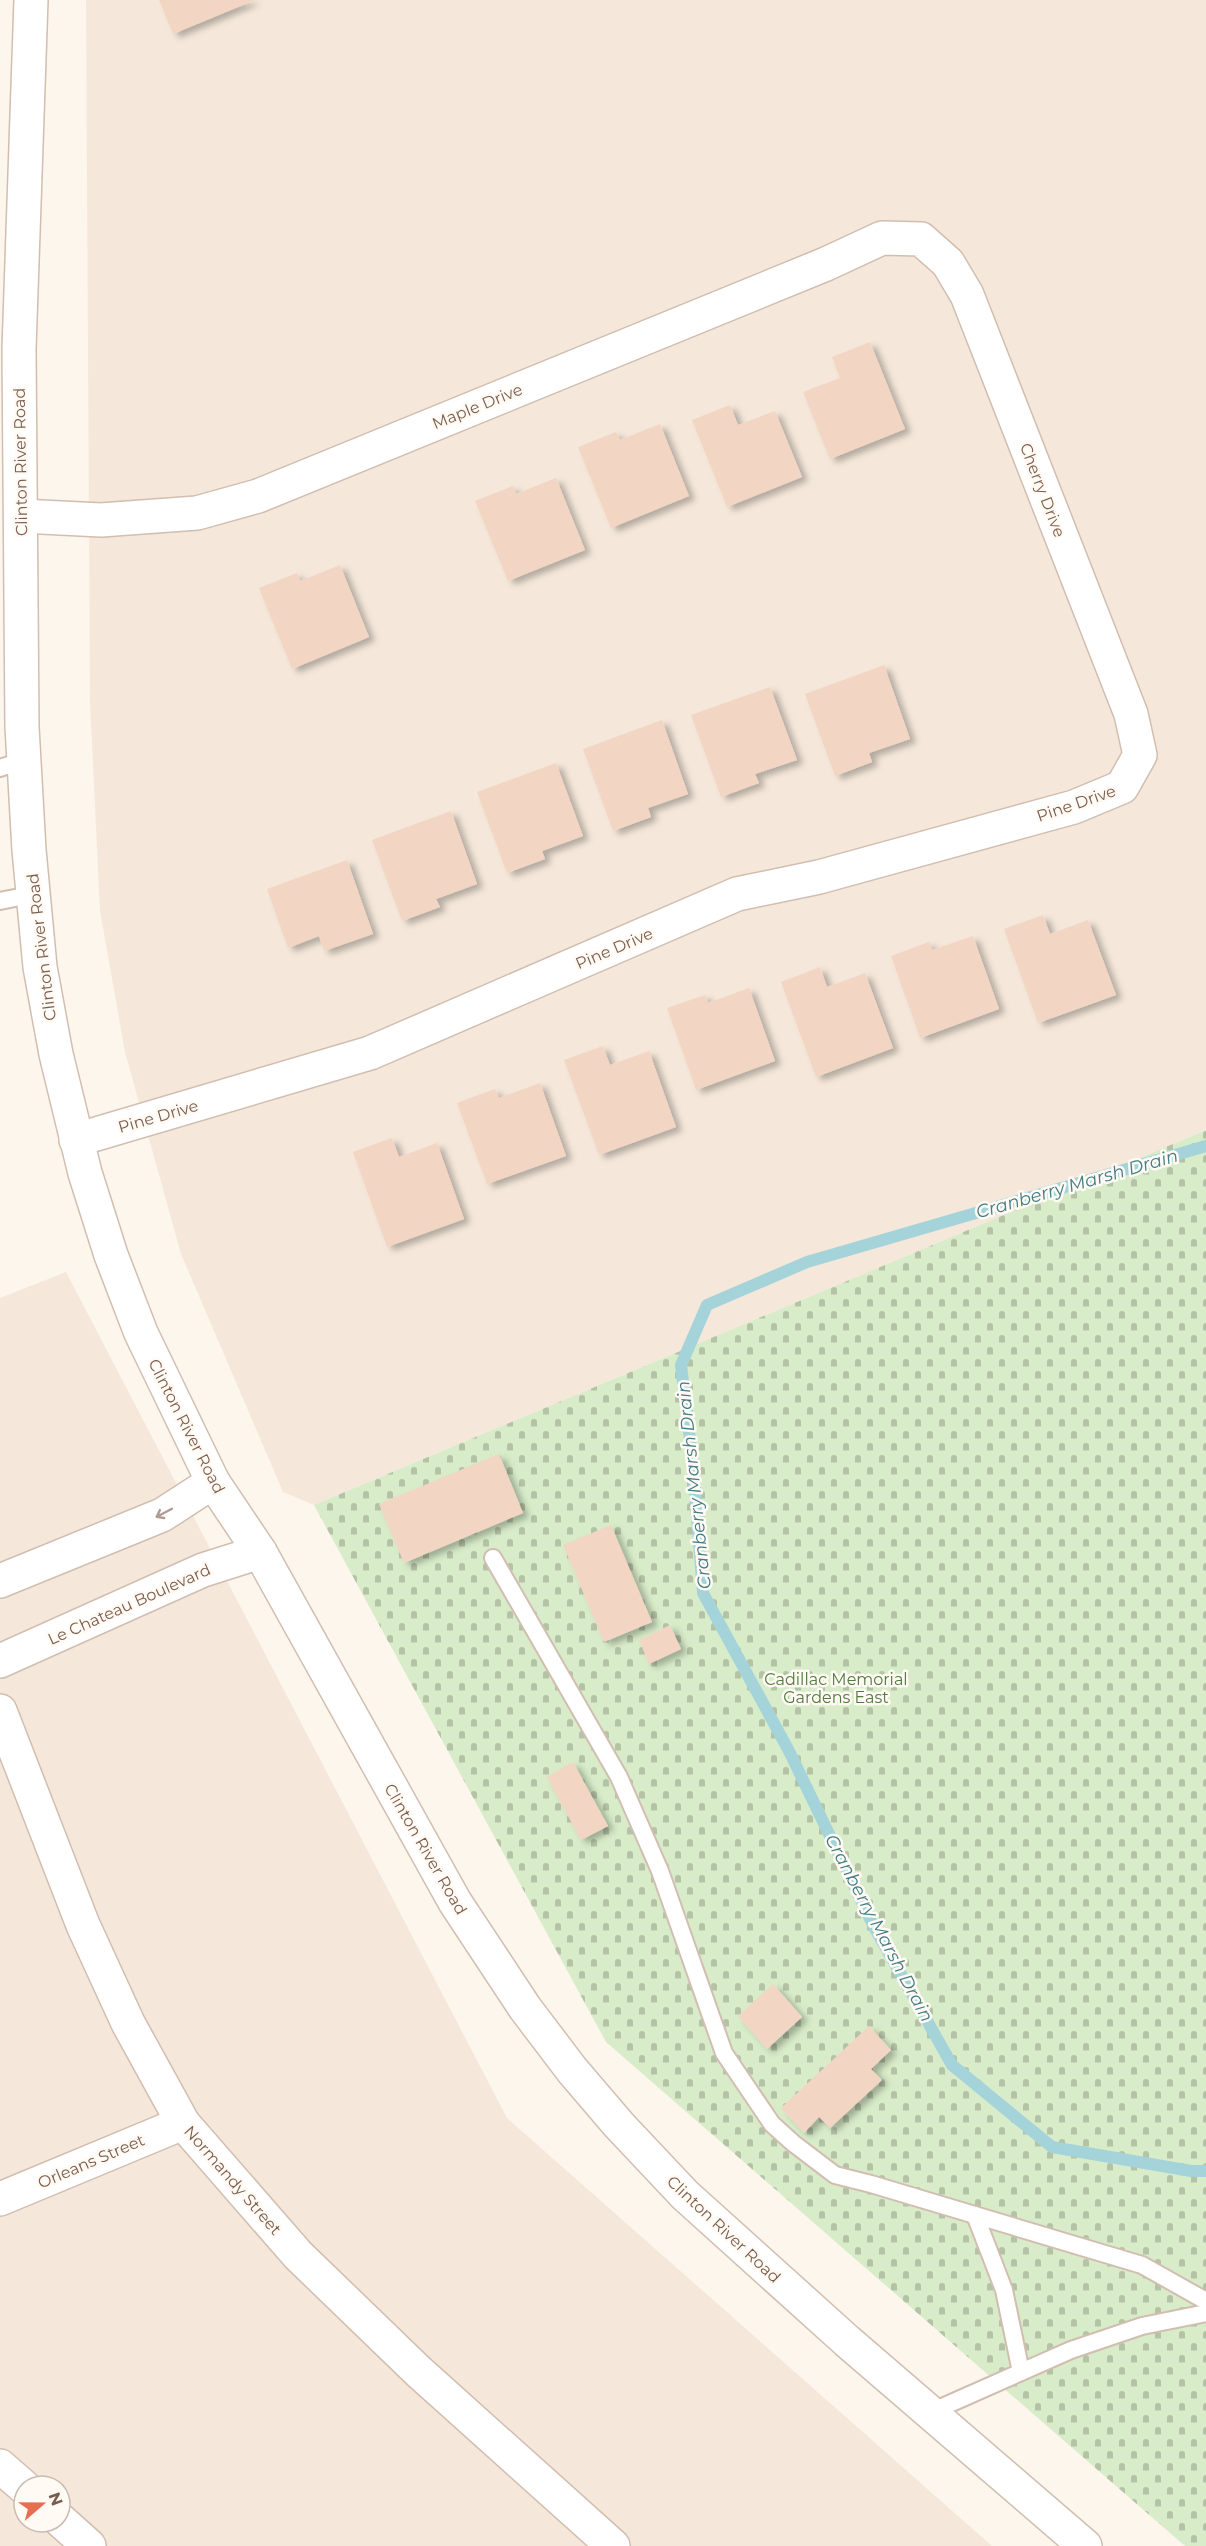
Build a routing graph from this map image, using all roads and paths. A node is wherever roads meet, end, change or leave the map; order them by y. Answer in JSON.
{"nodes":[{"id":1,"x":31,"y":0,"type":"edge"},
{"id":2,"x":921,"y":239,"type":"joint"},
{"id":3,"x":21,"y":516,"type":"junction"},
{"id":4,"x":1140,"y":755,"type":"joint"},
{"id":5,"x":12,"y":764,"type":"edge"},
{"id":6,"x":35,"y":894,"type":"junction"},
{"id":7,"x":0,"y":901,"type":"edge"},
{"id":8,"x":76,"y":1140,"type":"junction"},
{"id":9,"x":213,"y":1482,"type":"junction"},
{"id":10,"x":260,"y":1552,"type":"junction"},
{"id":11,"x":494,"y":1558,"type":"dead end"},
{"id":12,"x":0,"y":1581,"type":"edge"},
{"id":13,"x":0,"y":1661,"type":"edge"},
{"id":14,"x":0,"y":1711,"type":"edge"},
{"id":15,"x":183,"y":2123,"type":"junction"},
{"id":16,"x":0,"y":2199,"type":"edge"},
{"id":17,"x":975,"y":2215,"type":"junction"},
{"id":18,"x":1206,"y":2301,"type":"edge"},
{"id":19,"x":1206,"y":2313,"type":"edge"},
{"id":20,"x":1020,"y":2372,"type":"junction"},
{"id":21,"x":931,"y":2412,"type":"junction"},
{"id":22,"x":0,"y":2466,"type":"edge"},
{"id":23,"x":12,"y":2476,"type":"edge"},
{"id":24,"x":72,"y":2531,"type":"edge"},
{"id":25,"x":89,"y":2546,"type":"edge"},
{"id":26,"x":613,"y":2546,"type":"edge"},
{"id":27,"x":1085,"y":2546,"type":"edge"}],
"edges":[{"from":1,"to":3,"type":"street","name":"Clinton River Road"},
{"from":2,"to":3,"type":"street","name":"Maple Drive"},
{"from":2,"to":4,"type":"street","name":"Cherry Drive"},
{"from":3,"to":5,"type":"street","name":"Clinton River Road"},
{"from":4,"to":8,"type":"street","name":"Pine Drive"},
{"from":5,"to":6,"type":"street","name":"Clinton River Road"},
{"from":6,"to":7,"type":"lane"},
{"from":6,"to":8,"type":"street","name":"Clinton River Road"},
{"from":8,"to":9,"type":"street","name":"Clinton River Road"},
{"from":9,"to":10,"type":"street","name":"Clinton River Road"},
{"from":9,"to":12,"type":"street","one_way":true},
{"from":10,"to":13,"type":"street","name":"Le Chateau Boulevard"},
{"from":10,"to":21,"type":"street","name":"Clinton River Road"},
{"from":11,"to":17,"type":"lane"},
{"from":14,"to":15,"type":"street","name":"Normandy Street"},
{"from":15,"to":16,"type":"street","name":"Orleans Street"},
{"from":15,"to":26,"type":"street","name":"Normandy Street"},
{"from":17,"to":18,"type":"lane"},
{"from":17,"to":20,"type":"lane"},
{"from":19,"to":20,"type":"lane"},
{"from":20,"to":21,"type":"lane"},
{"from":21,"to":27,"type":"street","name":"Clinton River Road"},
{"from":22,"to":23,"type":"street"},
{"from":24,"to":25,"type":"street"}]}
